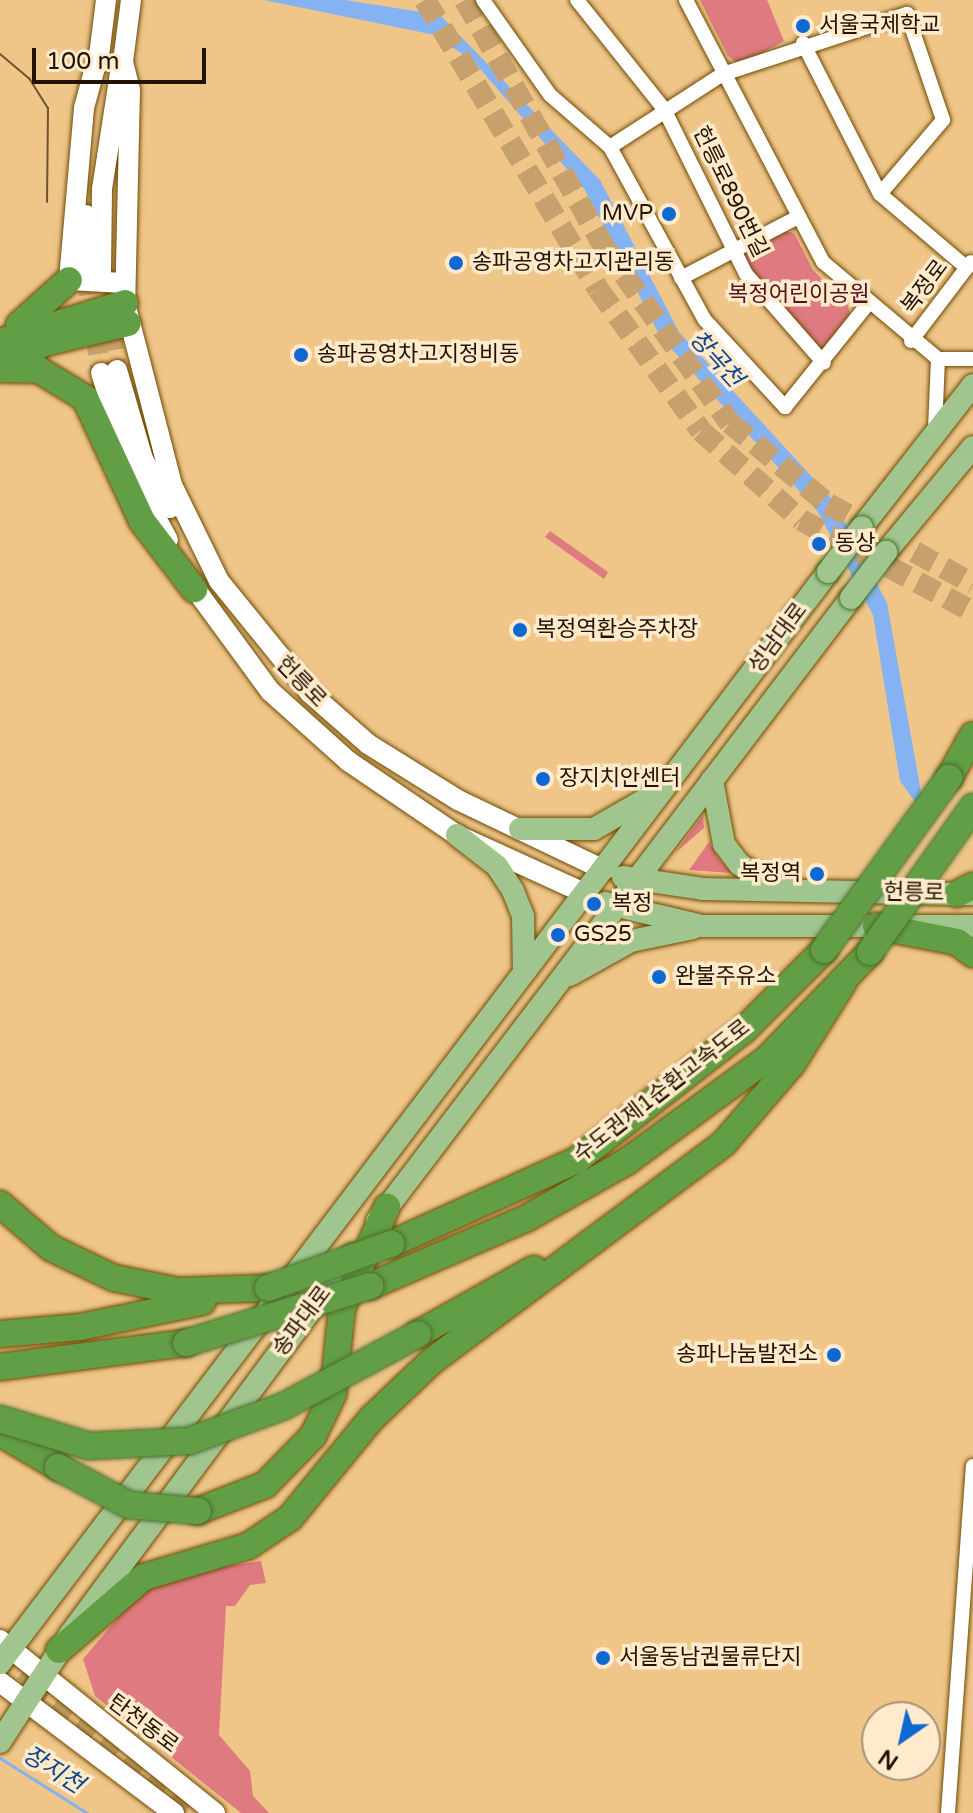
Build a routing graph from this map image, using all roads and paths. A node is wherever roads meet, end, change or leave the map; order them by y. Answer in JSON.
{"nodes":[{"id":1,"x":106,"y":0,"type":"edge"},
{"id":2,"x":131,"y":0,"type":"edge"},
{"id":3,"x":483,"y":0,"type":"edge"},
{"id":4,"x":577,"y":0,"type":"edge"},
{"id":5,"x":686,"y":0,"type":"edge"},
{"id":6,"x":803,"y":43,"type":"junction"},
{"id":7,"x":123,"y":62,"type":"junction"},
{"id":8,"x":723,"y":74,"type":"junction"},
{"id":9,"x":664,"y":109,"type":"junction"},
{"id":10,"x":610,"y":147,"type":"junction"},
{"id":11,"x":880,"y":194,"type":"junction"},
{"id":12,"x":798,"y":217,"type":"junction"},
{"id":13,"x":734,"y":248,"type":"junction"},
{"id":14,"x":970,"y":264,"type":"edge"},
{"id":15,"x":86,"y":275,"type":"junction"},
{"id":16,"x":681,"y":278,"type":"junction"},
{"id":17,"x":125,"y":303,"type":"junction"},
{"id":18,"x":867,"y":305,"type":"junction"},
{"id":19,"x":0,"y":340,"type":"edge"},
{"id":20,"x":911,"y":341,"type":"junction"},
{"id":21,"x":938,"y":359,"type":"junction"},
{"id":22,"x":973,"y":359,"type":"edge"},
{"id":23,"x":824,"y":363,"type":"junction"},
{"id":24,"x":0,"y":368,"type":"edge"},
{"id":25,"x":973,"y":385,"type":"edge"},
{"id":26,"x":935,"y":431,"type":"junction"},
{"id":27,"x":973,"y":447,"type":"edge"},
{"id":28,"x":219,"y":581,"type":"junction"},
{"id":29,"x":194,"y":589,"type":"junction"},
{"id":30,"x":973,"y":735,"type":"edge"},
{"id":31,"x":712,"y":780,"type":"junction"},
{"id":32,"x":669,"y":785,"type":"junction"},
{"id":33,"x":973,"y":807,"type":"edge"},
{"id":34,"x":520,"y":829,"type":"junction"},
{"id":35,"x":457,"y":835,"type":"junction"},
{"id":36,"x":604,"y":870,"type":"junction"},
{"id":37,"x":635,"y":880,"type":"junction"},
{"id":38,"x":783,"y":891,"type":"junction"},
{"id":39,"x":968,"y":891,"type":"edge"},
{"id":40,"x":584,"y":893,"type":"junction"},
{"id":41,"x":614,"y":907,"type":"junction"},
{"id":42,"x":702,"y":926,"type":"junction"},
{"id":43,"x":876,"y":926,"type":"junction"},
{"id":44,"x":973,"y":926,"type":"edge"},
{"id":45,"x":912,"y":932,"type":"junction"},
{"id":46,"x":973,"y":954,"type":"edge"},
{"id":47,"x":973,"y":969,"type":"edge"},
{"id":48,"x":524,"y":972,"type":"junction"},
{"id":49,"x":843,"y":983,"type":"junction"},
{"id":50,"x":552,"y":987,"type":"junction"},
{"id":51,"x":0,"y":1204,"type":"edge"},
{"id":52,"x":387,"y":1207,"type":"junction"},
{"id":53,"x":626,"y":1220,"type":"junction"},
{"id":54,"x":268,"y":1288,"type":"junction"},
{"id":55,"x":0,"y":1334,"type":"edge"},
{"id":56,"x":0,"y":1367,"type":"edge"},
{"id":57,"x":0,"y":1419,"type":"edge"},
{"id":58,"x":0,"y":1433,"type":"edge"},
{"id":59,"x":973,"y":1466,"type":"edge"},
{"id":60,"x":59,"y":1650,"type":"junction"},
{"id":61,"x":3,"y":1651,"type":"edge"},
{"id":62,"x":41,"y":1676,"type":"junction"},
{"id":63,"x":0,"y":1682,"type":"edge"},
{"id":64,"x":26,"y":1702,"type":"junction"},
{"id":65,"x":2,"y":1738,"type":"edge"},
{"id":66,"x":174,"y":1813,"type":"edge"},
{"id":67,"x":215,"y":1813,"type":"edge"},
{"id":68,"x":948,"y":1813,"type":"edge"}],
"edges":[{"from":1,"to":15,"type":"main road"},
{"from":2,"to":7,"type":"main road","name":"헌릉로"},
{"from":3,"to":10,"type":"street"},
{"from":4,"to":9,"type":"street","name":"헌릉로890번길"},
{"from":5,"to":8,"type":"street"},
{"from":6,"to":8,"type":"street"},
{"from":6,"to":11,"type":"street"},
{"from":6,"to":11,"type":"street"},
{"from":7,"to":15,"type":"main road"},
{"from":7,"to":17,"type":"main road","name":"헌릉로"},
{"from":8,"to":9,"type":"street"},
{"from":8,"to":12,"type":"street"},
{"from":9,"to":10,"type":"street"},
{"from":9,"to":13,"type":"street","name":"헌릉로890번길"},
{"from":10,"to":16,"type":"street"},
{"from":11,"to":14,"type":"street"},
{"from":12,"to":13,"type":"street"},
{"from":12,"to":18,"type":"street"},
{"from":13,"to":16,"type":"street"},
{"from":13,"to":23,"type":"street","name":"헌릉로890번길"},
{"from":14,"to":20,"type":"street","name":"복정로"},
{"from":15,"to":17,"type":"main road"},
{"from":15,"to":19,"type":"highway"},
{"from":16,"to":23,"type":"street"},
{"from":17,"to":19,"type":"highway"},
{"from":17,"to":24,"type":"highway"},
{"from":17,"to":28,"type":"main road","name":"헌릉로"},
{"from":18,"to":20,"type":"street"},
{"from":18,"to":23,"type":"street"},
{"from":20,"to":21,"type":"street"},
{"from":21,"to":22,"type":"street"},
{"from":21,"to":26,"type":"street"},
{"from":24,"to":29,"type":"highway"},
{"from":25,"to":26,"type":"main road","name":"성남대로"},
{"from":26,"to":32,"type":"main road","name":"성남대로","bridge":true},
{"from":27,"to":31,"type":"main road","name":"성남대로","bridge":true},
{"from":28,"to":29,"type":"main road","name":"헌릉로"},
{"from":28,"to":34,"type":"main road","name":"헌릉로"},
{"from":29,"to":35,"type":"main road","name":"헌릉로"},
{"from":30,"to":54,"type":"highway","name":"수도권제1순환고속도로","bridge":true},
{"from":31,"to":37,"type":"main road","name":"성남대로"},
{"from":31,"to":38,"type":"main road"},
{"from":32,"to":34,"type":"main road"},
{"from":32,"to":36,"type":"main road","name":"성남대로"},
{"from":33,"to":49,"type":"highway","name":"수도권제1순환고속도로","bridge":true},
{"from":34,"to":36,"type":"main road","name":"헌릉로"},
{"from":35,"to":40,"type":"main road","name":"헌릉로"},
{"from":35,"to":48,"type":"main road"},
{"from":36,"to":37,"type":"main road","name":"헌릉로"},
{"from":36,"to":40,"type":"main road","name":"성남대로"},
{"from":37,"to":38,"type":"main road","name":"헌릉로"},
{"from":37,"to":41,"type":"main road","name":"성남대로"},
{"from":38,"to":39,"type":"main road","name":"헌릉로"},
{"from":40,"to":41,"type":"main road","name":"헌릉로"},
{"from":40,"to":48,"type":"main road","name":"송파대로"},
{"from":41,"to":42,"type":"main road","name":"헌릉로"},
{"from":41,"to":50,"type":"main road","name":"송파대로"},
{"from":42,"to":43,"type":"main road","name":"헌릉로"},
{"from":42,"to":50,"type":"main road"},
{"from":43,"to":44,"type":"main road","name":"헌릉로"},
{"from":43,"to":45,"type":"highway"},
{"from":45,"to":46,"type":"highway"},
{"from":45,"to":47,"type":"street"},
{"from":48,"to":61,"type":"main road","name":"송파대로"},
{"from":49,"to":53,"type":"highway"},
{"from":49,"to":56,"type":"highway","name":"수도권제1순환고속도로","bridge":true},
{"from":50,"to":52,"type":"main road","name":"송파대로"},
{"from":51,"to":54,"type":"highway"},
{"from":52,"to":58,"type":"highway","bridge":true},
{"from":52,"to":60,"type":"main road","name":"송파대로"},
{"from":53,"to":57,"type":"highway","bridge":true},
{"from":53,"to":60,"type":"highway"},
{"from":54,"to":55,"type":"highway","name":"수도권제1순환고속도로"},
{"from":59,"to":68,"type":"street"},
{"from":60,"to":62,"type":"main road","name":"송파대로"},
{"from":61,"to":62,"type":"main road","name":"탄천동로"},
{"from":62,"to":64,"type":"main road","name":"송파대로"},
{"from":62,"to":67,"type":"main road","name":"탄천동로"},
{"from":63,"to":64,"type":"main road"},
{"from":64,"to":65,"type":"main road","name":"송파대로"},
{"from":64,"to":66,"type":"main road"}]}
